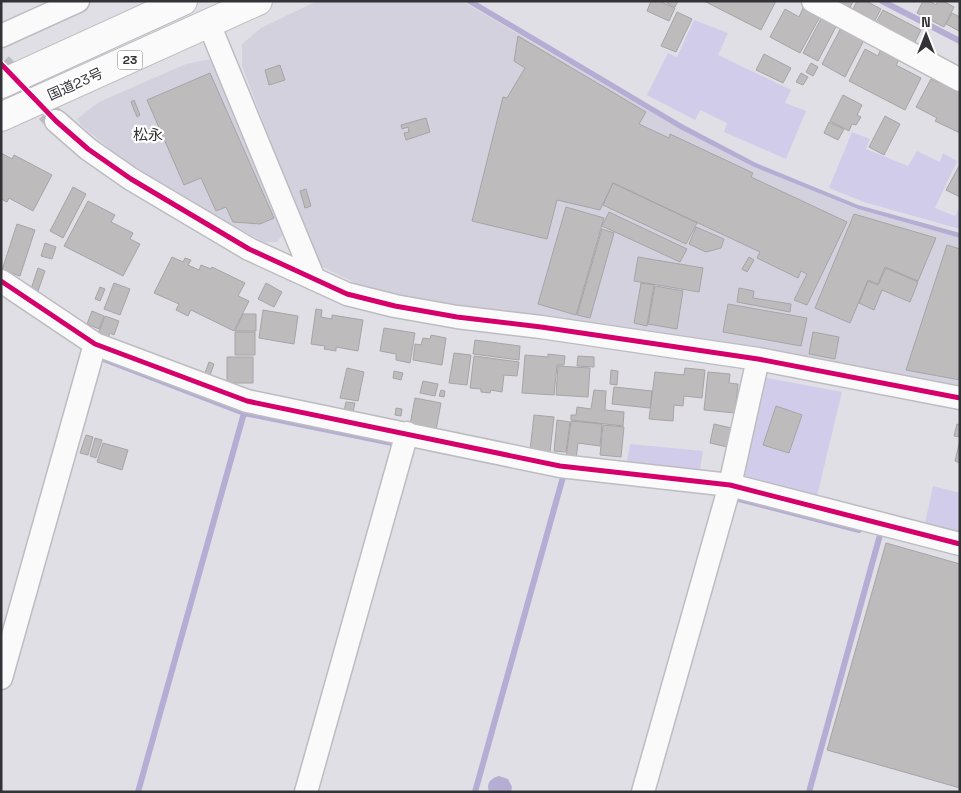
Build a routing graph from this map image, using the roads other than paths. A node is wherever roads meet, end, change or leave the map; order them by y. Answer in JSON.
{"nodes":[{"id":1,"x":78,"y":1,"type":"edge"},
{"id":2,"x":183,"y":1,"type":"edge"},
{"id":3,"x":258,"y":1,"type":"edge"},
{"id":4,"x":813,"y":1,"type":"edge"},
{"id":5,"x":50,"y":7,"type":"edge"},
{"id":6,"x":209,"y":24,"type":"junction"},
{"id":7,"x":1,"y":36,"type":"edge"},
{"id":8,"x":960,"y":80,"type":"edge"},
{"id":9,"x":1,"y":84,"type":"edge"},
{"id":10,"x":1,"y":117,"type":"edge"},
{"id":11,"x":56,"y":120,"type":"tunnel mouth"},
{"id":12,"x":314,"y":279,"type":"junction"},
{"id":13,"x":1,"y":281,"type":"edge"},
{"id":14,"x":95,"y":344,"type":"junction"},
{"id":15,"x":758,"y":359,"type":"junction"},
{"id":16,"x":960,"y":398,"type":"edge"},
{"id":17,"x":406,"y":433,"type":"junction"},
{"id":18,"x":730,"y":485,"type":"junction"},
{"id":19,"x":960,"y":544,"type":"edge"},
{"id":20,"x":1,"y":678,"type":"edge"},
{"id":21,"x":306,"y":792,"type":"edge"},
{"id":22,"x":643,"y":792,"type":"edge"}],
"edges":[{"from":1,"to":5,"type":"street"},
{"from":2,"to":9,"type":"highway","number":"23"},
{"from":3,"to":6,"type":"highway","name":"国道23号","number":"23"},
{"from":4,"to":8,"type":"street"},
{"from":5,"to":7,"type":"street"},
{"from":6,"to":10,"type":"highway","name":"国道23号","number":"23"},
{"from":6,"to":12,"type":"street"},
{"from":11,"to":12,"type":"street"},
{"from":12,"to":15,"type":"street"},
{"from":13,"to":14,"type":"street"},
{"from":14,"to":17,"type":"street"},
{"from":14,"to":20,"type":"street"},
{"from":15,"to":16,"type":"street"},
{"from":15,"to":18,"type":"street"},
{"from":17,"to":18,"type":"street"},
{"from":17,"to":21,"type":"street"},
{"from":18,"to":19,"type":"street"},
{"from":18,"to":22,"type":"street"}]}
